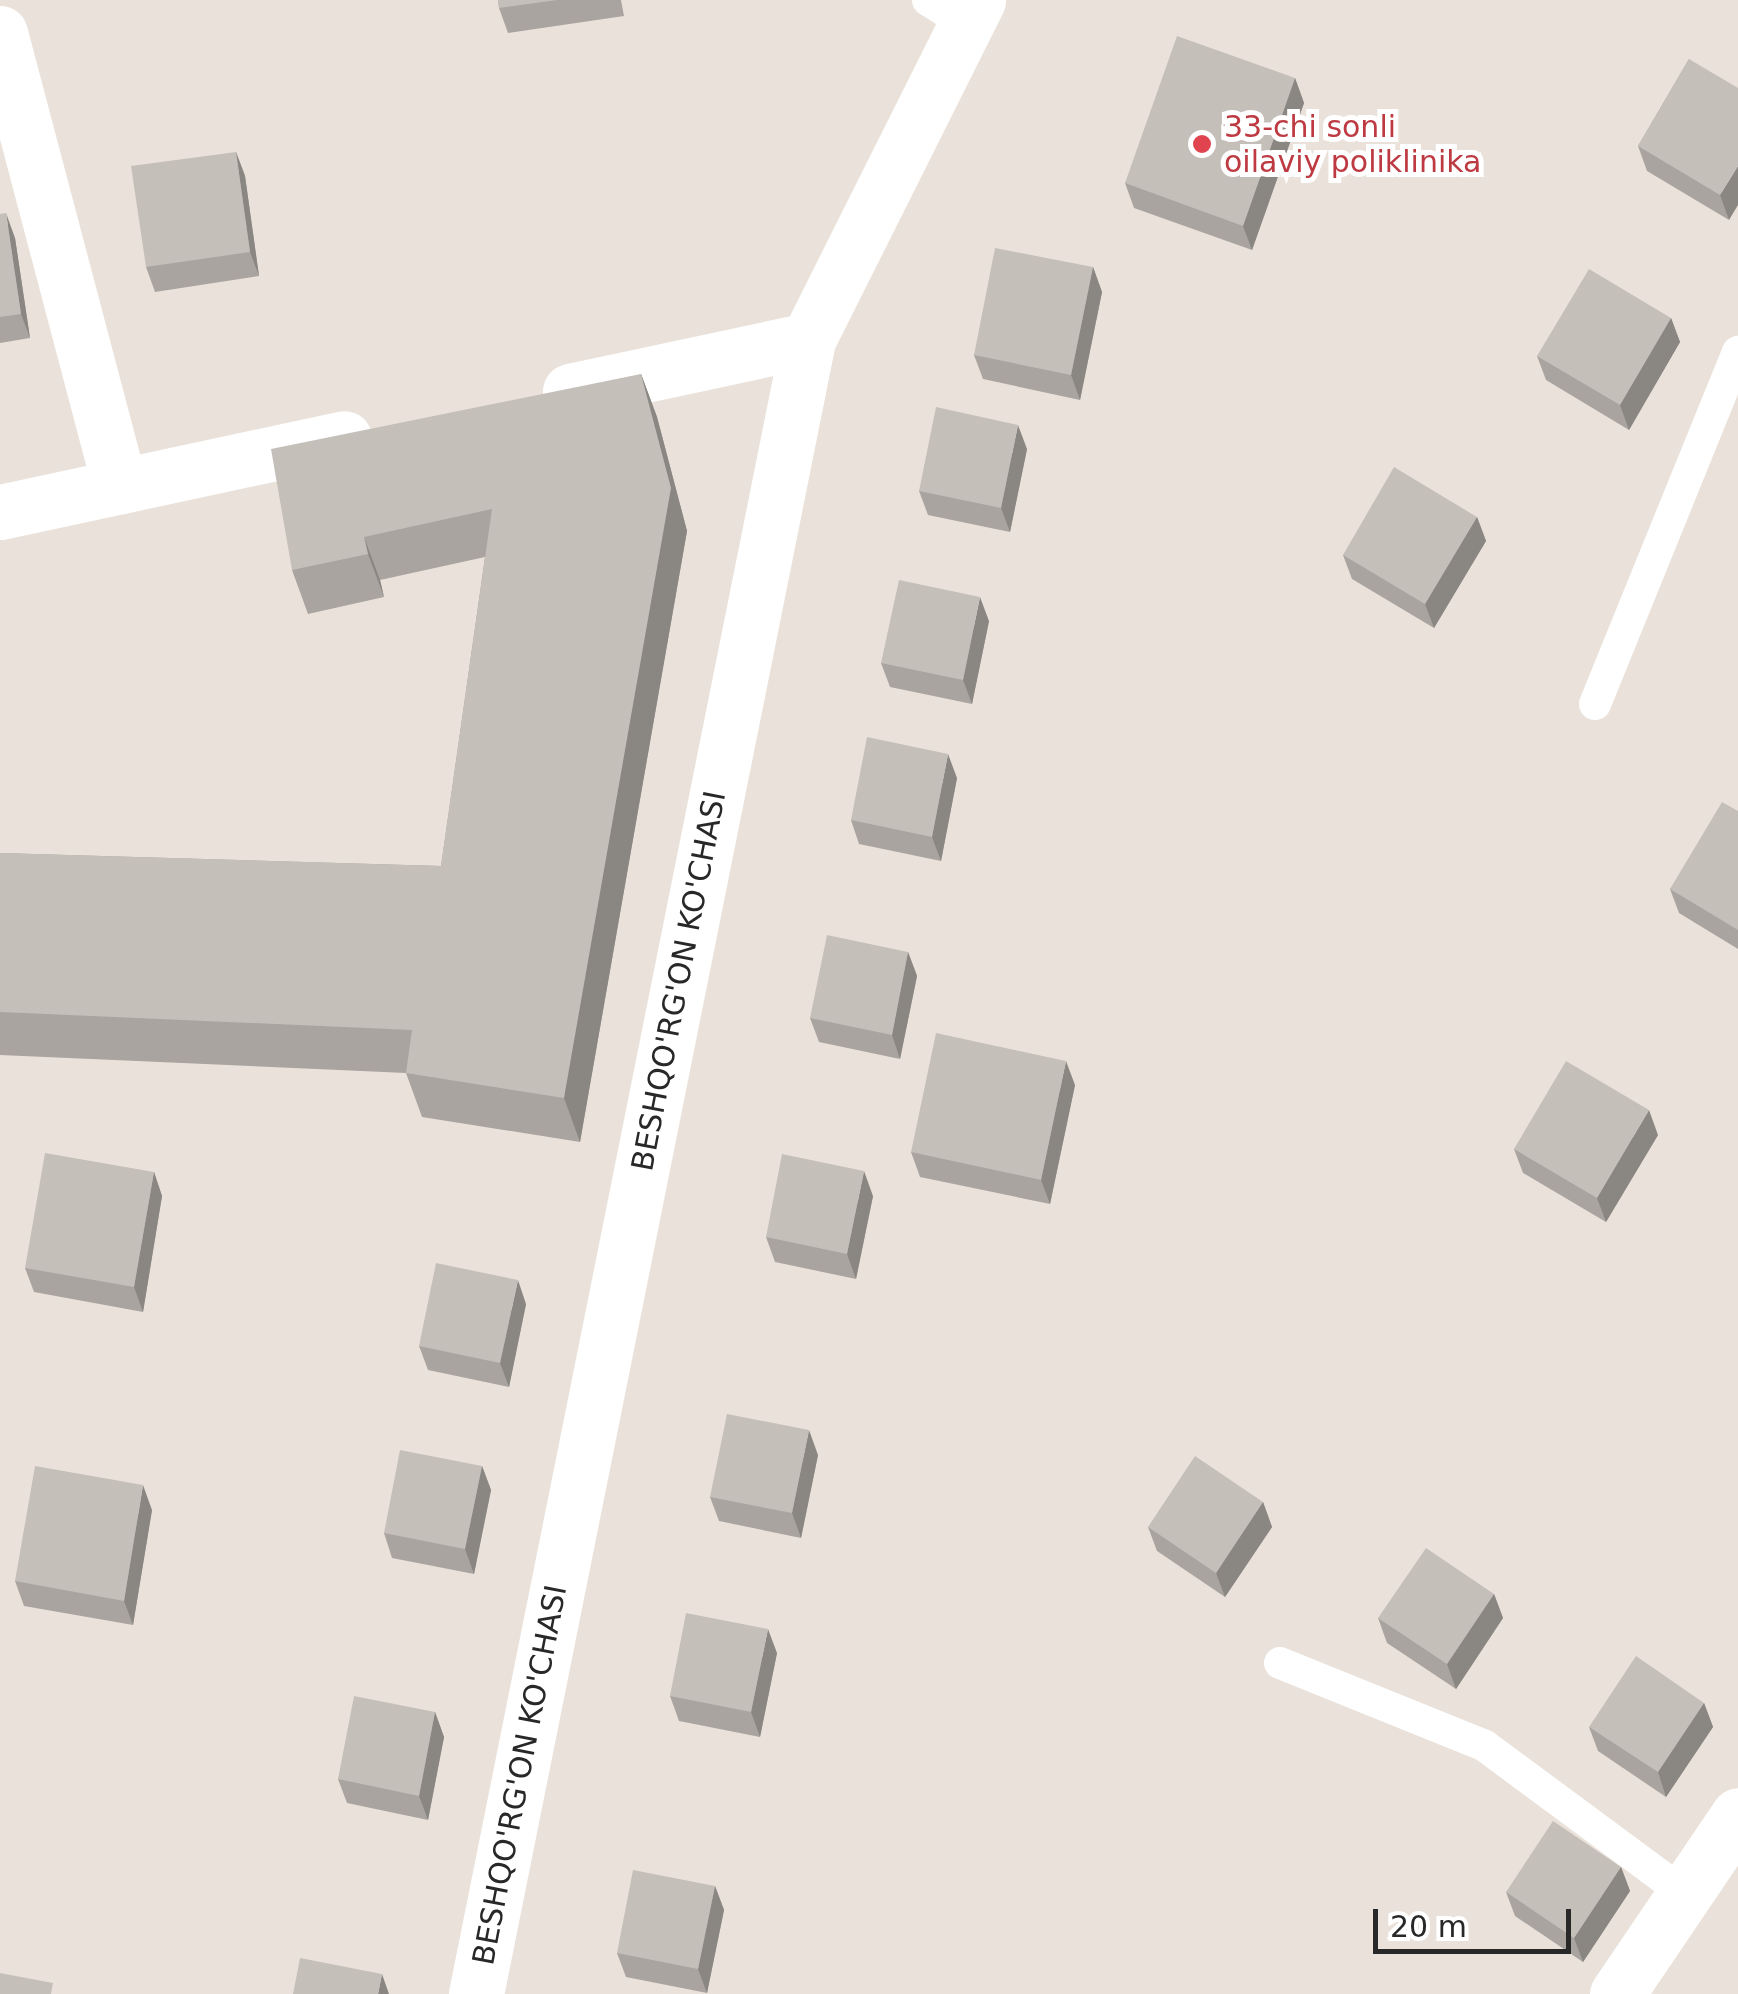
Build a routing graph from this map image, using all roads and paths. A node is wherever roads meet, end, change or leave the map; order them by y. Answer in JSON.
{"nodes":[{"id":1,"x":957,"y":8,"type":"edge"},
{"id":2,"x":0,"y":33,"type":"edge"},
{"id":3,"x":808,"y":340,"type":"junction"},
{"id":4,"x":1738,"y":352,"type":"edge"},
{"id":5,"x":521,"y":401,"type":"edge"},
{"id":6,"x":388,"y":429,"type":"edge"},
{"id":7,"x":120,"y":486,"type":"junction"},
{"id":8,"x":0,"y":512,"type":"edge"},
{"id":9,"x":1595,"y":704,"type":"dead end"},
{"id":10,"x":1280,"y":1663,"type":"dead end"},
{"id":11,"x":1738,"y":1816,"type":"edge"},
{"id":12,"x":1686,"y":1895,"type":"junction"},
{"id":13,"x":476,"y":1994,"type":"edge"},
{"id":14,"x":1617,"y":1994,"type":"edge"}],
"edges":[{"from":1,"to":3,"type":"street","name":"BESHQO'RG'ON KO'CHASI"},
{"from":2,"to":7,"type":"street"},
{"from":3,"to":5,"type":"street"},
{"from":3,"to":13,"type":"street","name":"BESHQO'RG'ON KO'CHASI"},
{"from":4,"to":9,"type":"lane"},
{"from":6,"to":7,"type":"street"},
{"from":7,"to":8,"type":"street"},
{"from":10,"to":12,"type":"lane"},
{"from":11,"to":12,"type":"street"},
{"from":12,"to":14,"type":"street"}]}
